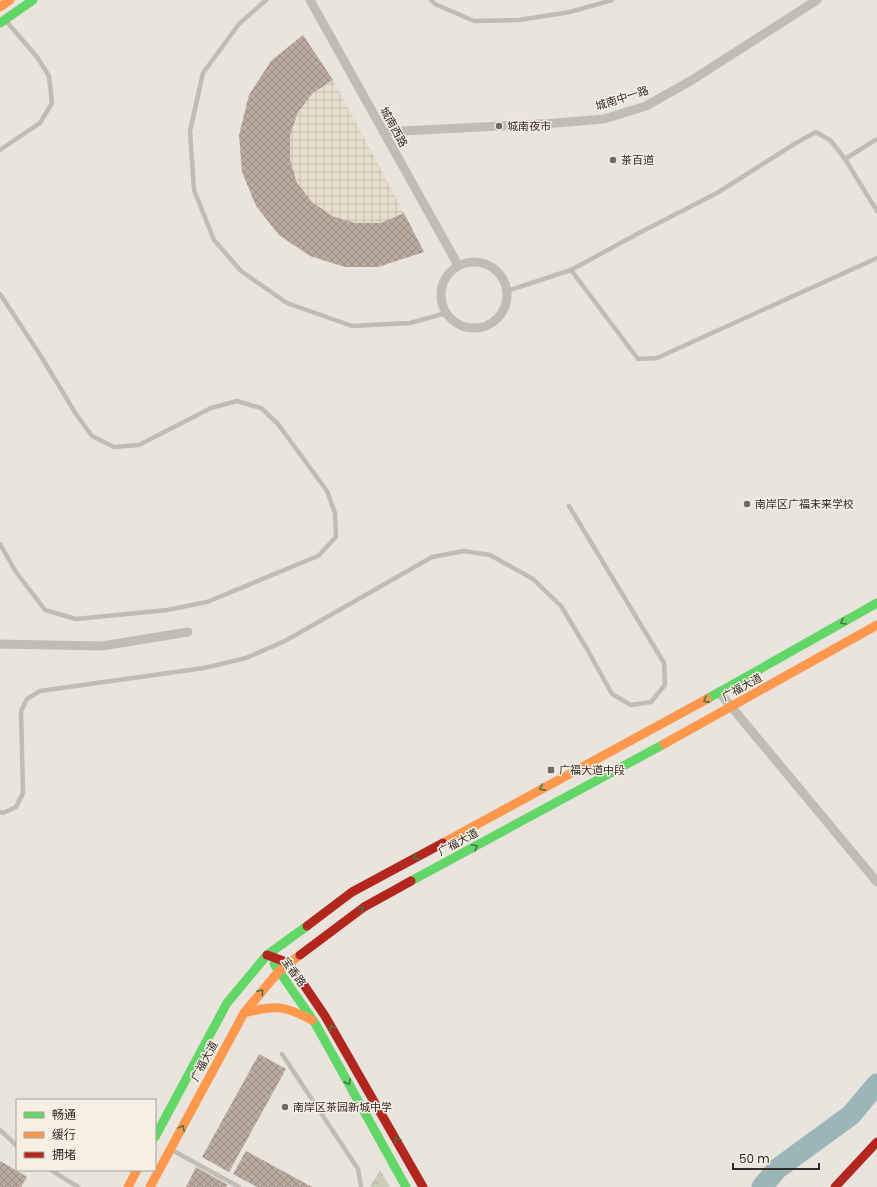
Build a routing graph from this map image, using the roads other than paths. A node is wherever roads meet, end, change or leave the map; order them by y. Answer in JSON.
{"nodes":[{"id":1,"x":10,"y":0,"type":"edge"},
{"id":2,"x":32,"y":0,"type":"edge"},
{"id":3,"x":266,"y":0,"type":"edge"},
{"id":4,"x":310,"y":0,"type":"edge"},
{"id":5,"x":432,"y":0,"type":"edge"},
{"id":6,"x":612,"y":0,"type":"edge"},
{"id":7,"x":817,"y":0,"type":"edge"},
{"id":8,"x":0,"y":7,"type":"edge"},
{"id":9,"x":2,"y":22,"type":"edge"},
{"id":10,"x":383,"y":132,"type":"junction"},
{"id":11,"x":877,"y":139,"type":"edge"},
{"id":12,"x":0,"y":150,"type":"edge"},
{"id":13,"x":845,"y":159,"type":"junction"},
{"id":14,"x":877,"y":211,"type":"edge"},
{"id":15,"x":877,"y":258,"type":"edge"},
{"id":16,"x":458,"y":265,"type":"junction"},
{"id":17,"x":571,"y":270,"type":"junction"},
{"id":18,"x":507,"y":291,"type":"junction"},
{"id":19,"x":0,"y":294,"type":"edge"},
{"id":20,"x":446,"y":313,"type":"junction"},
{"id":21,"x":569,"y":506,"type":"dead end"},
{"id":22,"x":0,"y":544,"type":"edge"},
{"id":23,"x":877,"y":603,"type":"edge"},
{"id":24,"x":877,"y":625,"type":"edge"},
{"id":25,"x":188,"y":632,"type":"dead end"},
{"id":26,"x":0,"y":644,"type":"edge"},
{"id":27,"x":719,"y":692,"type":"junction"},
{"id":28,"x":732,"y":707,"type":"junction"},
{"id":29,"x":0,"y":812,"type":"edge"},
{"id":30,"x":877,"y":882,"type":"edge"},
{"id":31,"x":267,"y":955,"type":"junction"},
{"id":32,"x":289,"y":963,"type":"junction"},
{"id":33,"x":279,"y":971,"type":"junction"},
{"id":34,"x":244,"y":1013,"type":"junction"},
{"id":35,"x":315,"y":1023,"type":"junction"},
{"id":36,"x":282,"y":1054,"type":"dead end"},
{"id":37,"x":0,"y":1130,"type":"edge"},
{"id":38,"x":156,"y":1135,"type":"edge"},
{"id":39,"x":877,"y":1142,"type":"edge"},
{"id":40,"x":16,"y":1145,"type":"edge"},
{"id":41,"x":170,"y":1150,"type":"junction"},
{"id":42,"x":53,"y":1171,"type":"edge"},
{"id":43,"x":136,"y":1171,"type":"edge"},
{"id":44,"x":405,"y":1185,"type":"edge"},
{"id":45,"x":78,"y":1187,"type":"edge"},
{"id":46,"x":128,"y":1187,"type":"edge"},
{"id":47,"x":150,"y":1187,"type":"edge"},
{"id":48,"x":239,"y":1187,"type":"edge"},
{"id":49,"x":361,"y":1187,"type":"edge"},
{"id":50,"x":424,"y":1187,"type":"edge"},
{"id":51,"x":834,"y":1187,"type":"edge"}],
"edges":[{"from":1,"to":8,"type":"main road"},
{"from":2,"to":9,"type":"main road"},
{"from":3,"to":20,"type":"lane"},
{"from":4,"to":10,"type":"street","name":"城南西路"},
{"from":5,"to":6,"type":"lane"},
{"from":7,"to":10,"type":"street","name":"城南中一路"},
{"from":9,"to":12,"type":"lane"},
{"from":10,"to":16,"type":"street","name":"城南西路"},
{"from":11,"to":13,"type":"lane"},
{"from":13,"to":14,"type":"lane"},
{"from":13,"to":17,"type":"lane"},
{"from":15,"to":17,"type":"lane"},
{"from":16,"to":18,"type":"street"},
{"from":16,"to":20,"type":"street"},
{"from":17,"to":18,"type":"lane"},
{"from":18,"to":20,"type":"street"},
{"from":19,"to":22,"type":"lane"},
{"from":21,"to":29,"type":"lane"},
{"from":23,"to":27,"type":"main road","name":"广福大道","one_way":true},
{"from":24,"to":28,"type":"main road","name":"广福大道"},
{"from":25,"to":26,"type":"street"},
{"from":27,"to":28,"type":"street"},
{"from":27,"to":31,"type":"main road","name":"广福大道","one_way":true},
{"from":28,"to":30,"type":"street"},
{"from":32,"to":28,"type":"main road","name":"广福大道","one_way":true},
{"from":31,"to":32,"type":"main road","name":"宝香路"},
{"from":31,"to":33,"type":"main road","name":"宝香路"},
{"from":31,"to":38,"type":"main road","name":"广福大道"},
{"from":32,"to":33,"type":"main road","name":"广福大道"},
{"from":50,"to":32,"type":"main road","name":"宝香路","one_way":true},
{"from":34,"to":33,"type":"main road","name":"广福大道","one_way":true},
{"from":33,"to":35,"type":"main road","name":"宝香路"},
{"from":34,"to":35,"type":"main road"},
{"from":41,"to":34,"type":"main road","name":"广福大道","one_way":true},
{"from":35,"to":44,"type":"main road","name":"宝香路","one_way":true},
{"from":36,"to":49,"type":"lane"},
{"from":37,"to":40,"type":"lane"},
{"from":39,"to":51,"type":"main road"},
{"from":41,"to":47,"type":"main road","name":"广福大道"},
{"from":41,"to":48,"type":"lane"},
{"from":42,"to":45,"type":"lane"},
{"from":43,"to":46,"type":"main road"}]}
